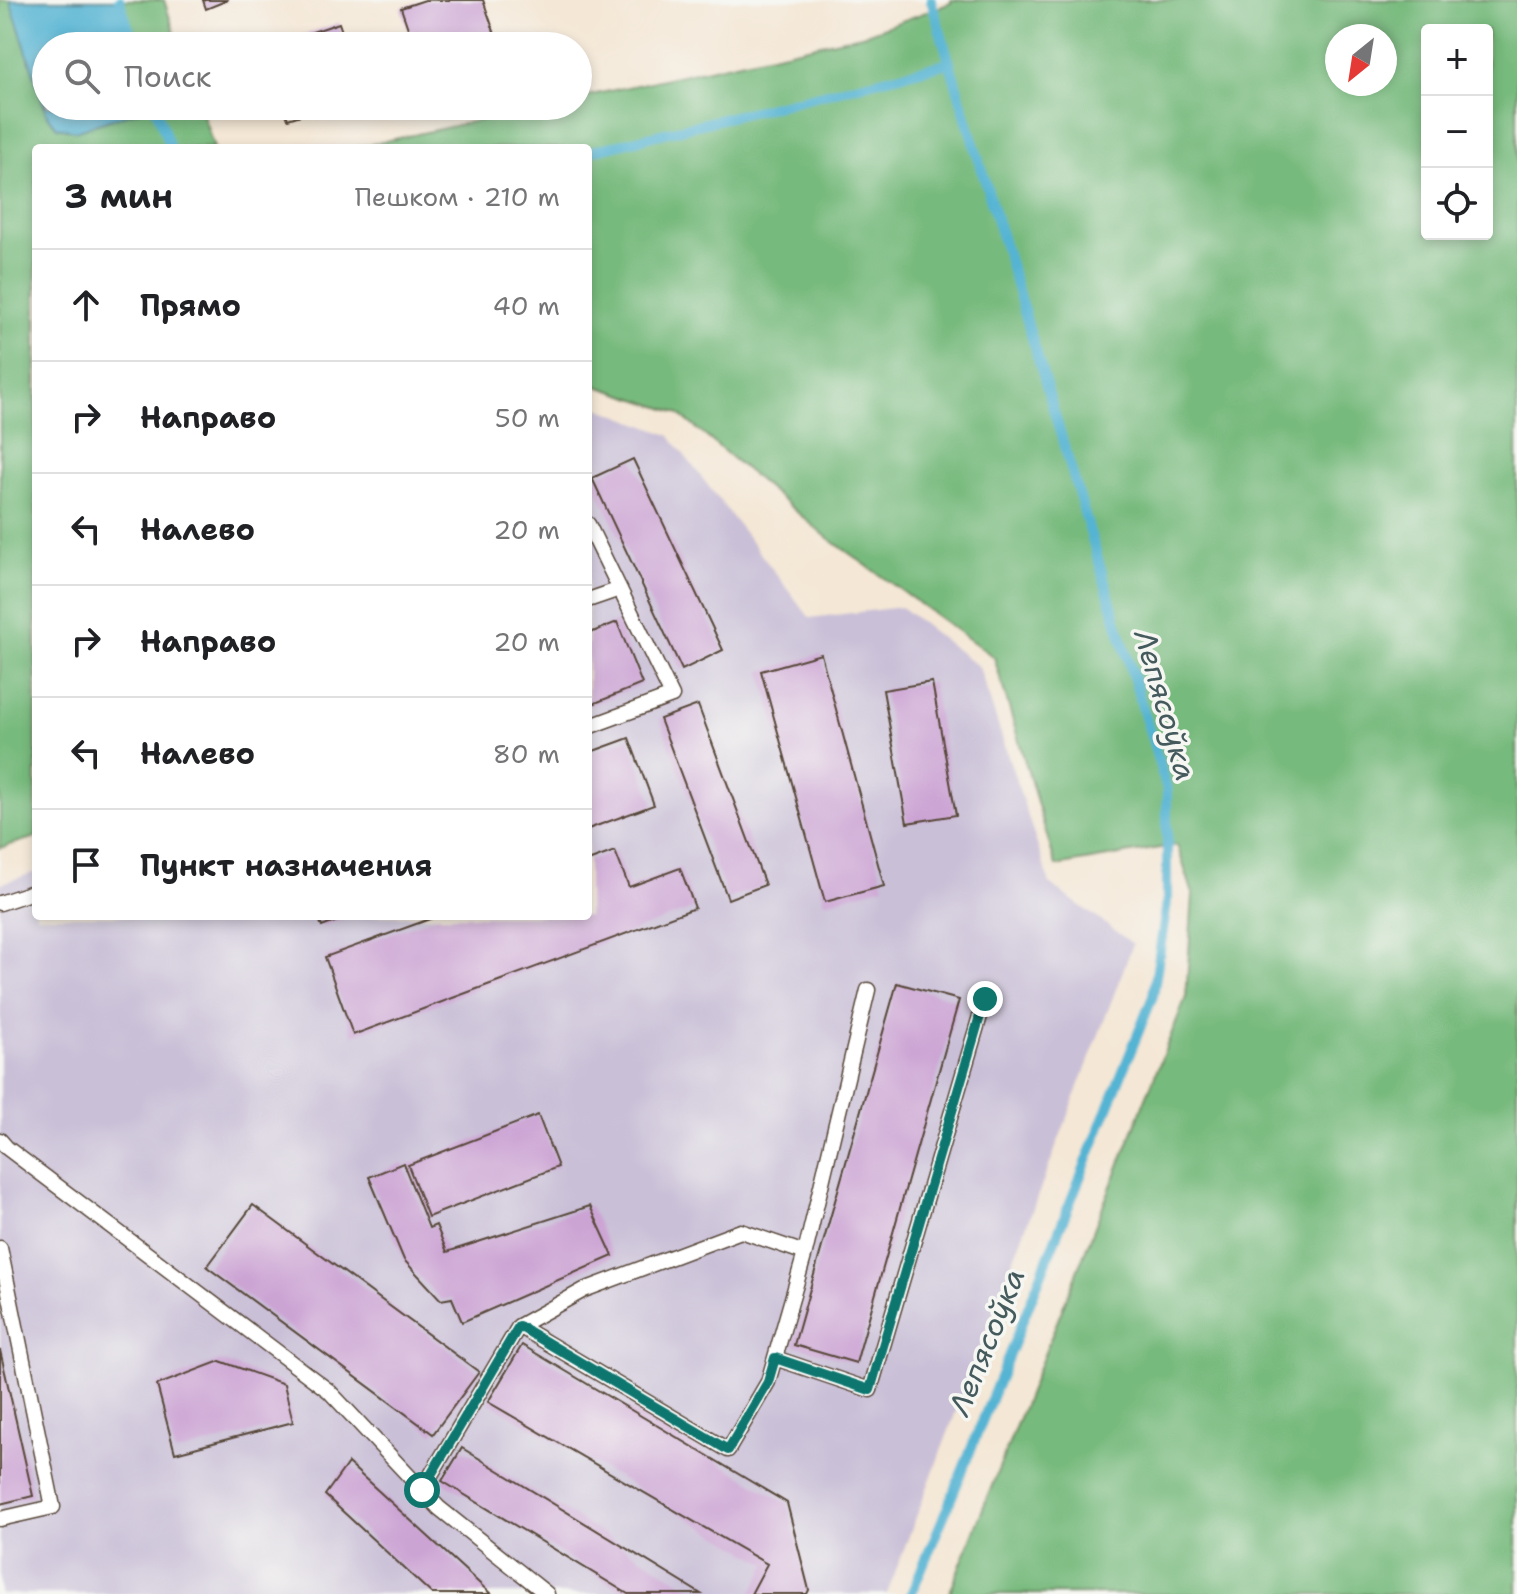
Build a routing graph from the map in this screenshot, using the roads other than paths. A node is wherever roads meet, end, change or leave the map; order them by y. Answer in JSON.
{"nodes":[{"id":1,"x":592,"y":532,"type":"edge"},
{"id":2,"x":620,"y":589,"type":"junction"},
{"id":3,"x":592,"y":599,"type":"edge"},
{"id":4,"x":592,"y":726,"type":"edge"},
{"id":5,"x":32,"y":892,"type":"edge"},
{"id":6,"x":0,"y":903,"type":"edge"},
{"id":7,"x":868,"y":990,"type":"dead end"},
{"id":8,"x":985,"y":999,"type":"dead end"},
{"id":9,"x":0,"y":1140,"type":"edge"},
{"id":10,"x":0,"y":1248,"type":"edge"},
{"id":11,"x":805,"y":1253,"type":"junction"},
{"id":12,"x":519,"y":1326,"type":"junction"},
{"id":13,"x":775,"y":1358,"type":"junction"},
{"id":14,"x":422,"y":1490,"type":"junction"},
{"id":15,"x":0,"y":1519,"type":"edge"},
{"id":16,"x":547,"y":1594,"type":"edge"}],
"edges":[{"from":1,"to":2,"type":"lane"},
{"from":2,"to":3,"type":"lane"},
{"from":2,"to":4,"type":"lane"},
{"from":5,"to":6,"type":"lane"},
{"from":7,"to":11,"type":"lane"},
{"from":8,"to":13,"type":"lane"},
{"from":9,"to":14,"type":"lane"},
{"from":10,"to":15,"type":"lane"},
{"from":11,"to":12,"type":"lane"},
{"from":11,"to":13,"type":"lane"},
{"from":12,"to":13,"type":"lane"},
{"from":12,"to":14,"type":"lane"},
{"from":14,"to":16,"type":"lane"}]}
